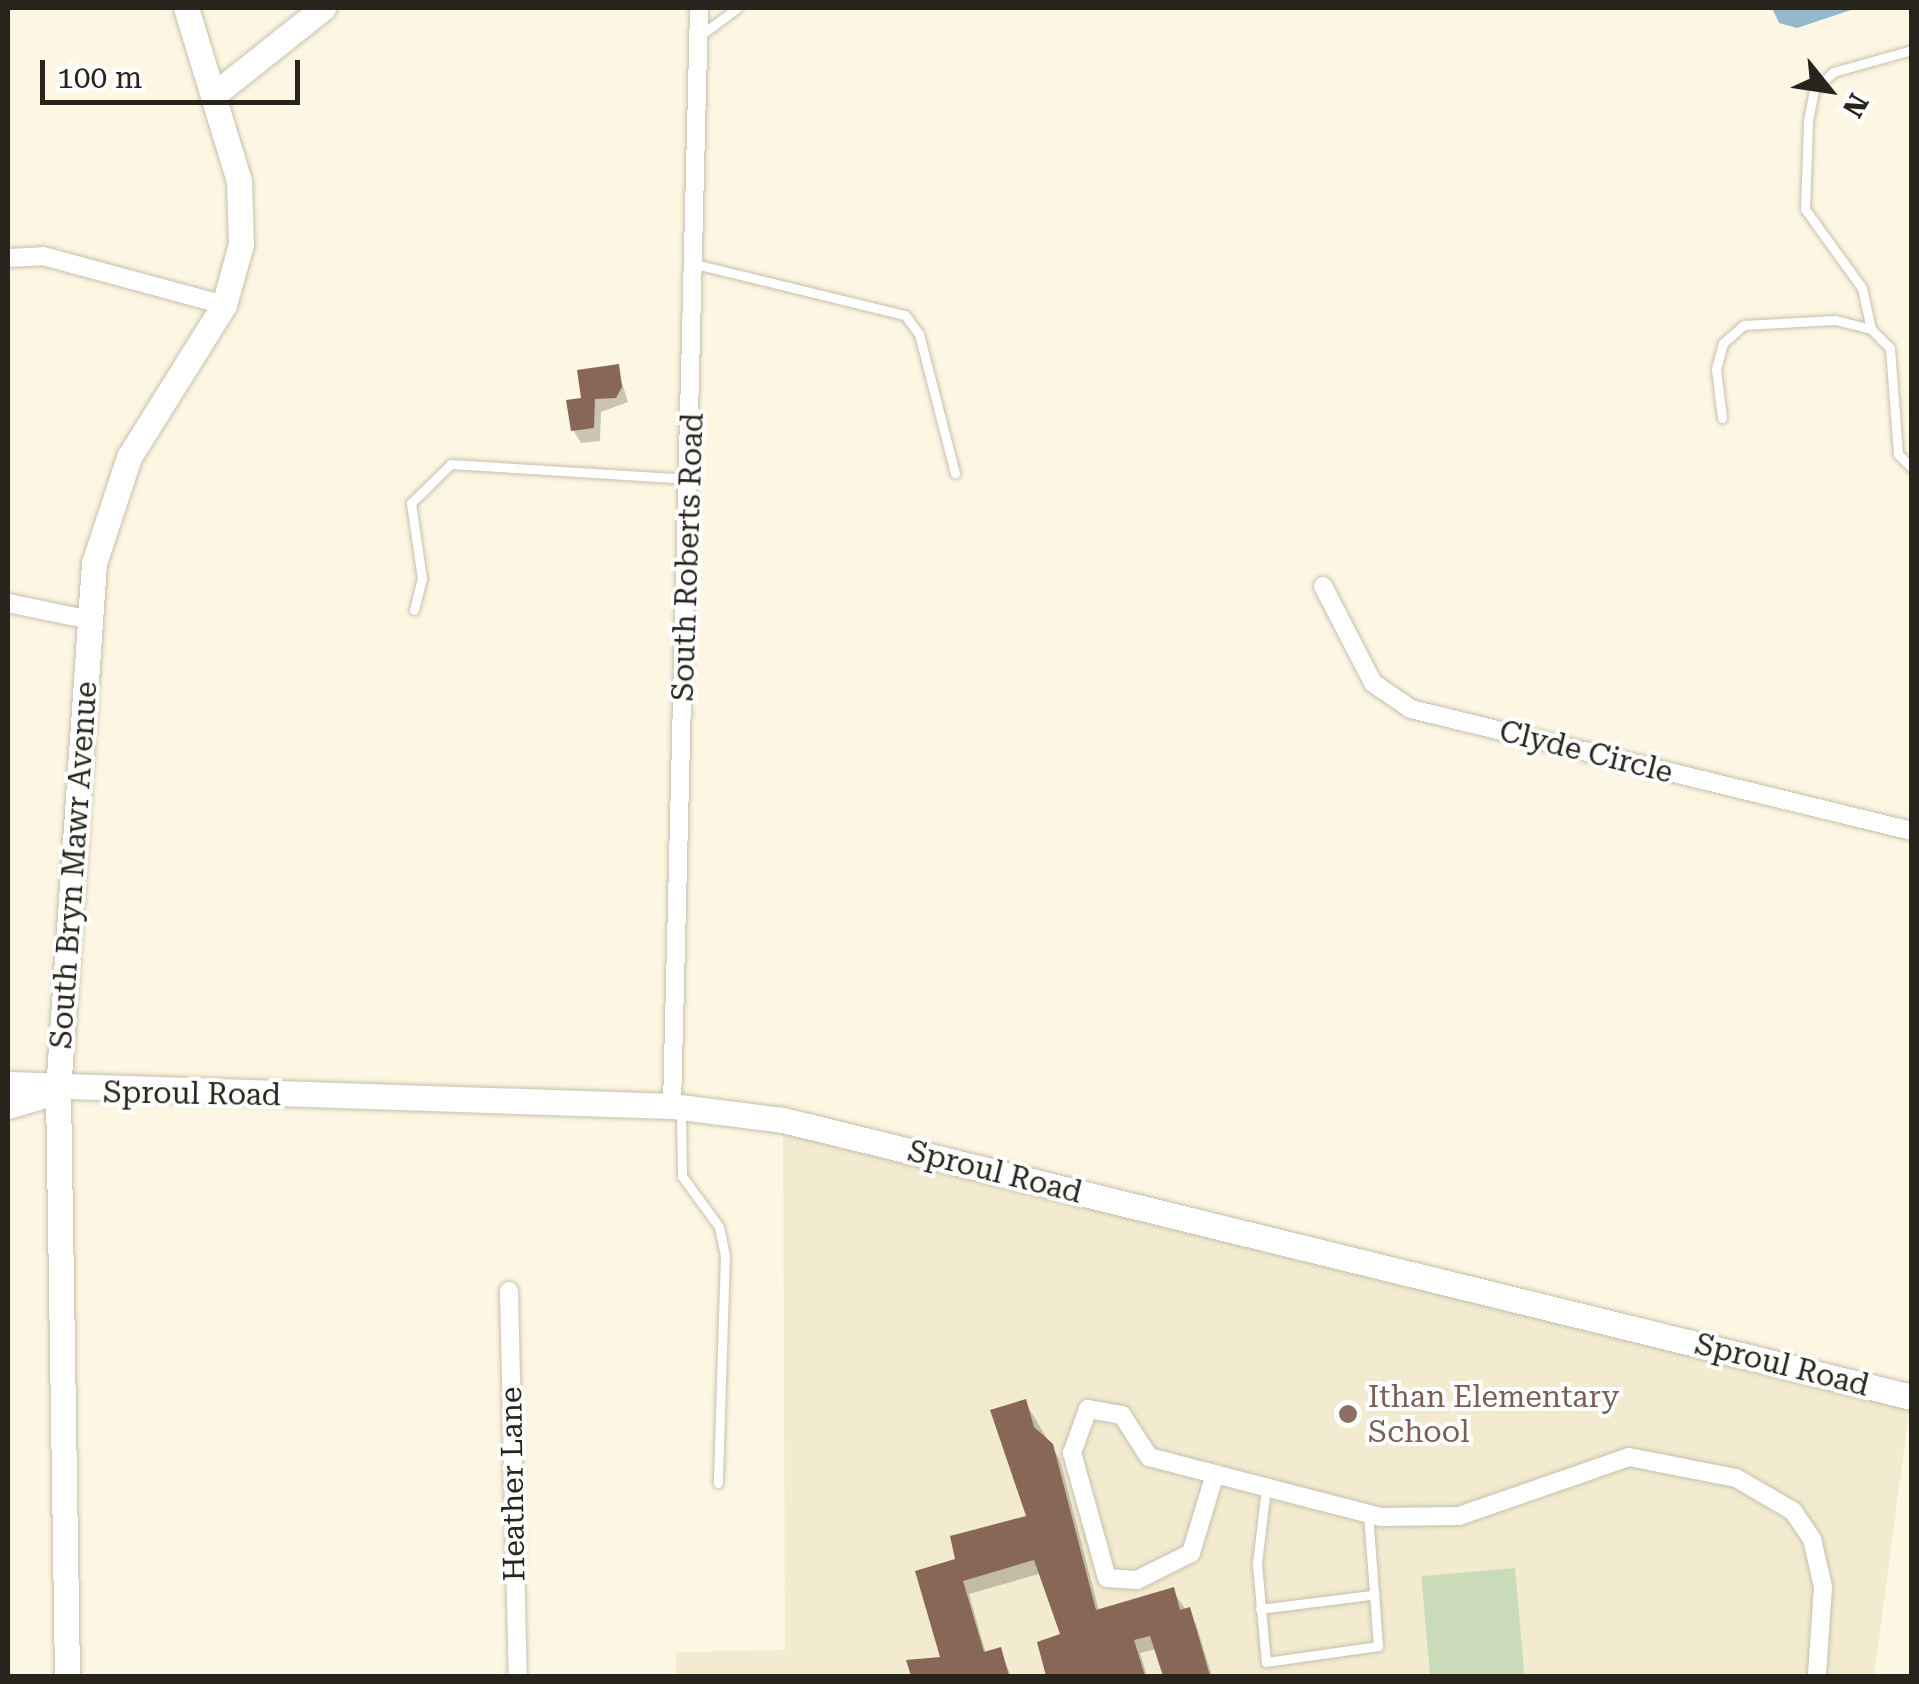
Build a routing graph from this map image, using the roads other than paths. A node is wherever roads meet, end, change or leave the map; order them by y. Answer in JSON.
{"nodes":[{"id":1,"x":186,"y":8,"type":"edge"},
{"id":2,"x":324,"y":8,"type":"edge"},
{"id":3,"x":699,"y":8,"type":"edge"},
{"id":4,"x":736,"y":8,"type":"edge"},
{"id":5,"x":698,"y":36,"type":"junction"},
{"id":6,"x":1912,"y":50,"type":"edge"},
{"id":7,"x":216,"y":92,"type":"junction"},
{"id":8,"x":8,"y":258,"type":"edge"},
{"id":9,"x":695,"y":264,"type":"junction"},
{"id":10,"x":224,"y":305,"type":"junction"},
{"id":11,"x":1871,"y":328,"type":"junction"},
{"id":12,"x":1722,"y":418,"type":"dead end"},
{"id":13,"x":1912,"y":468,"type":"edge"},
{"id":14,"x":954,"y":473,"type":"dead end"},
{"id":15,"x":692,"y":479,"type":"junction"},
{"id":16,"x":1323,"y":586,"type":"dead end"},
{"id":17,"x":8,"y":603,"type":"edge"},
{"id":18,"x":414,"y":610,"type":"dead end"},
{"id":19,"x":90,"y":620,"type":"junction"},
{"id":20,"x":1912,"y":831,"type":"edge"},
{"id":21,"x":8,"y":1084,"type":"edge"},
{"id":22,"x":58,"y":1091,"type":"junction"},
{"id":23,"x":8,"y":1106,"type":"edge"},
{"id":24,"x":676,"y":1107,"type":"junction"},
{"id":25,"x":508,"y":1291,"type":"dead end"},
{"id":26,"x":1912,"y":1396,"type":"edge"},
{"id":27,"x":1215,"y":1474,"type":"junction"},
{"id":28,"x":718,"y":1483,"type":"dead end"},
{"id":29,"x":1267,"y":1486,"type":"junction"},
{"id":30,"x":1368,"y":1513,"type":"junction"},
{"id":31,"x":1372,"y":1594,"type":"junction"},
{"id":32,"x":1260,"y":1609,"type":"junction"},
{"id":33,"x":67,"y":1676,"type":"edge"},
{"id":34,"x":518,"y":1676,"type":"edge"},
{"id":35,"x":1818,"y":1676,"type":"edge"}],
"edges":[{"from":1,"to":7,"type":"main road","name":"South Bryn Mawr Avenue"},
{"from":2,"to":7,"type":"main road"},
{"from":3,"to":5,"type":"street","name":"South Roberts Road"},
{"from":4,"to":5,"type":"lane"},
{"from":5,"to":9,"type":"street","name":"South Roberts Road"},
{"from":6,"to":11,"type":"lane"},
{"from":7,"to":10,"type":"main road","name":"South Bryn Mawr Avenue"},
{"from":8,"to":10,"type":"street"},
{"from":9,"to":14,"type":"lane"},
{"from":9,"to":15,"type":"street","name":"South Roberts Road"},
{"from":10,"to":19,"type":"main road","name":"South Bryn Mawr Avenue"},
{"from":11,"to":12,"type":"lane"},
{"from":11,"to":13,"type":"lane"},
{"from":15,"to":18,"type":"lane"},
{"from":15,"to":24,"type":"street","name":"South Roberts Road"},
{"from":16,"to":20,"type":"street","name":"Clyde Circle"},
{"from":17,"to":19,"type":"street"},
{"from":19,"to":22,"type":"main road","name":"South Bryn Mawr Avenue"},
{"from":21,"to":22,"type":"main road","name":"Sproul Road"},
{"from":22,"to":23,"type":"main road","name":"Sproul Road"},
{"from":22,"to":24,"type":"main road","name":"Sproul Road"},
{"from":22,"to":33,"type":"main road","name":"South Bryn Mawr Avenue"},
{"from":24,"to":26,"type":"main road","name":"Sproul Road"},
{"from":24,"to":28,"type":"lane"},
{"from":25,"to":34,"type":"street","name":"Heather Lane"},
{"from":27,"to":27,"type":"street"},
{"from":27,"to":29,"type":"street"},
{"from":29,"to":30,"type":"street"},
{"from":29,"to":32,"type":"lane"},
{"from":30,"to":31,"type":"lane"},
{"from":30,"to":35,"type":"street"},
{"from":31,"to":32,"type":"lane"},
{"from":31,"to":32,"type":"lane"}]}
